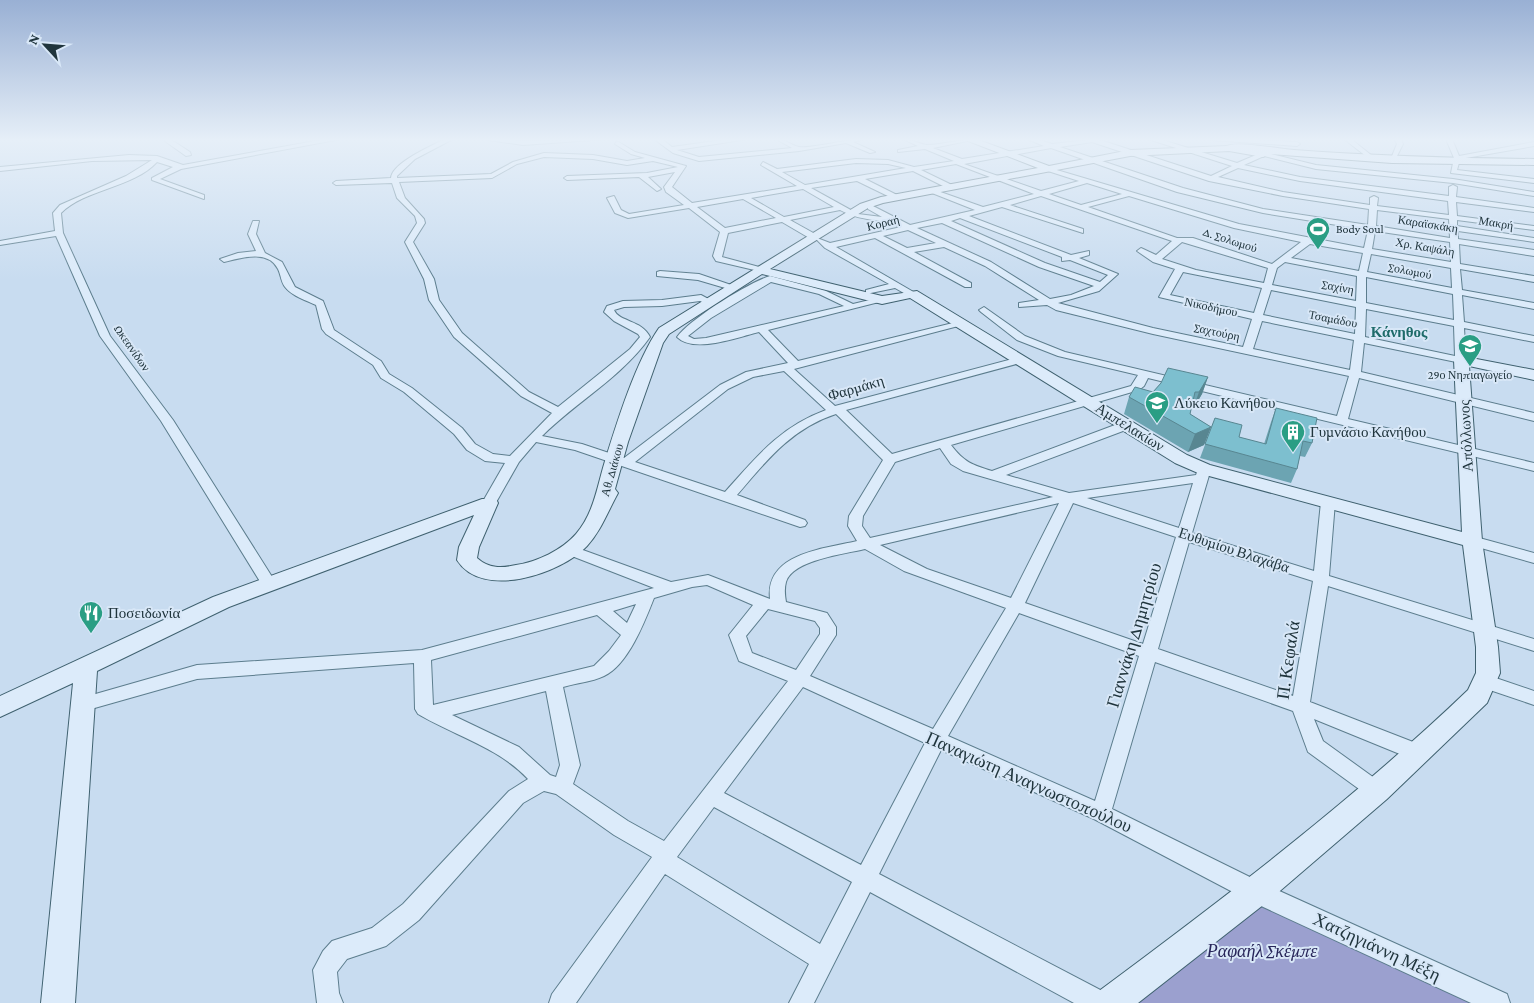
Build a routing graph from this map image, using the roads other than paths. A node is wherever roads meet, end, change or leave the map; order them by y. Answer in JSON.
{"nodes":[{"id":1,"x":108,"y":186,"type":"edge"},
{"id":2,"x":172,"y":186,"type":"edge"},
{"id":3,"x":399,"y":186,"type":"edge"},
{"id":4,"x":654,"y":186,"type":"edge"},
{"id":5,"x":669,"y":186,"type":"edge"},
{"id":6,"x":800,"y":186,"type":"edge"},
{"id":7,"x":818,"y":186,"type":"edge"},
{"id":8,"x":873,"y":186,"type":"edge"},
{"id":9,"x":946,"y":186,"type":"edge"},
{"id":10,"x":963,"y":186,"type":"edge"},
{"id":11,"x":1018,"y":186,"type":"edge"},
{"id":12,"x":1070,"y":186,"type":"edge"},
{"id":13,"x":1103,"y":186,"type":"edge"},
{"id":14,"x":1170,"y":186,"type":"edge"},
{"id":15,"x":1246,"y":186,"type":"edge"},
{"id":16,"x":1292,"y":186,"type":"edge"},
{"id":17,"x":1350,"y":186,"type":"edge"},
{"id":18,"x":1373,"y":186,"type":"edge"},
{"id":19,"x":1453,"y":186,"type":"edge"},
{"id":20,"x":1503,"y":186,"type":"edge"},
{"id":21,"x":1194,"y":187,"type":"dead end"},
{"id":22,"x":804,"y":188,"type":"junction"},
{"id":23,"x":951,"y":188,"type":"junction"},
{"id":24,"x":657,"y":189,"type":"dead end"},
{"id":25,"x":1374,"y":189,"type":"junction"},
{"id":26,"x":935,"y":191,"type":"junction"},
{"id":27,"x":1186,"y":191,"type":"junction"},
{"id":28,"x":1041,"y":194,"type":"junction"},
{"id":29,"x":1129,"y":194,"type":"junction"},
{"id":30,"x":1283,"y":194,"type":"junction"},
{"id":31,"x":1534,"y":194,"type":"edge"},
{"id":32,"x":201,"y":197,"type":"dead end"},
{"id":33,"x":894,"y":197,"type":"junction"},
{"id":34,"x":611,"y":198,"type":"dead end"},
{"id":35,"x":746,"y":198,"type":"junction"},
{"id":36,"x":1452,"y":198,"type":"junction"},
{"id":37,"x":1157,"y":203,"type":"junction"},
{"id":38,"x":1003,"y":205,"type":"junction"},
{"id":39,"x":1270,"y":205,"type":"junction"},
{"id":40,"x":1374,"y":206,"type":"junction"},
{"id":41,"x":690,"y":207,"type":"junction"},
{"id":42,"x":871,"y":207,"type":"junction"},
{"id":43,"x":1081,"y":207,"type":"junction"},
{"id":44,"x":983,"y":210,"type":"junction"},
{"id":45,"x":1534,"y":210,"type":"edge"},
{"id":46,"x":850,"y":213,"type":"junction"},
{"id":47,"x":961,"y":216,"type":"junction"},
{"id":48,"x":1453,"y":217,"type":"junction"},
{"id":49,"x":787,"y":220,"type":"junction"},
{"id":50,"x":892,"y":220,"type":"junction"},
{"id":51,"x":942,"y":220,"type":"junction"},
{"id":52,"x":256,"y":223,"type":"dead end"},
{"id":53,"x":1237,"y":226,"type":"junction"},
{"id":54,"x":911,"y":228,"type":"junction"},
{"id":55,"x":1372,"y":228,"type":"junction"},
{"id":56,"x":1454,"y":228,"type":"junction"},
{"id":57,"x":1534,"y":228,"type":"edge"},
{"id":58,"x":724,"y":231,"type":"junction"},
{"id":59,"x":1080,"y":231,"type":"dead end"},
{"id":60,"x":58,"y":233,"type":"junction"},
{"id":61,"x":877,"y":236,"type":"junction"},
{"id":62,"x":980,"y":237,"type":"junction"},
{"id":63,"x":1178,"y":239,"type":"junction"},
{"id":64,"x":1534,"y":240,"type":"edge"},
{"id":65,"x":820,"y":241,"type":"junction"},
{"id":66,"x":1308,"y":241,"type":"junction"},
{"id":67,"x":1455,"y":241,"type":"junction"},
{"id":68,"x":0,"y":243,"type":"edge"},
{"id":69,"x":947,"y":244,"type":"junction"},
{"id":70,"x":1141,"y":251,"type":"dead end"},
{"id":71,"x":1368,"y":251,"type":"junction"},
{"id":72,"x":906,"y":252,"type":"junction"},
{"id":73,"x":261,"y":253,"type":"junction"},
{"id":74,"x":1086,"y":253,"type":"dead end"},
{"id":75,"x":1534,"y":253,"type":"edge"},
{"id":76,"x":1068,"y":258,"type":"junction"},
{"id":77,"x":224,"y":259,"type":"dead end"},
{"id":78,"x":1282,"y":259,"type":"junction"},
{"id":79,"x":1156,"y":260,"type":"junction"},
{"id":80,"x":1042,"y":265,"type":"junction"},
{"id":81,"x":1456,"y":265,"type":"junction"},
{"id":82,"x":1273,"y":267,"type":"junction"},
{"id":83,"x":1180,"y":269,"type":"junction"},
{"id":84,"x":767,"y":270,"type":"junction"},
{"id":85,"x":660,"y":274,"type":"dead end"},
{"id":86,"x":1362,"y":275,"type":"junction"},
{"id":87,"x":1534,"y":279,"type":"edge"},
{"id":88,"x":896,"y":285,"type":"junction"},
{"id":89,"x":968,"y":285,"type":"dead end"},
{"id":90,"x":728,"y":286,"type":"junction"},
{"id":91,"x":1102,"y":286,"type":"junction"},
{"id":92,"x":1268,"y":286,"type":"junction"},
{"id":93,"x":869,"y":292,"type":"junction"},
{"id":94,"x":1458,"y":292,"type":"junction"},
{"id":95,"x":912,"y":294,"type":"junction"},
{"id":96,"x":888,"y":299,"type":"junction"},
{"id":97,"x":705,"y":300,"type":"junction"},
{"id":98,"x":1048,"y":300,"type":"junction"},
{"id":99,"x":1360,"y":304,"type":"junction"},
{"id":100,"x":1022,"y":305,"type":"dead end"},
{"id":101,"x":1534,"y":306,"type":"edge"},
{"id":102,"x":852,"y":307,"type":"junction"},
{"id":103,"x":984,"y":310,"type":"dead end"},
{"id":104,"x":1258,"y":317,"type":"junction"},
{"id":105,"x":962,"y":324,"type":"junction"},
{"id":106,"x":1459,"y":324,"type":"junction"},
{"id":107,"x":761,"y":328,"type":"junction"},
{"id":108,"x":1360,"y":337,"type":"junction"},
{"id":109,"x":1532,"y":338,"type":"edge"},
{"id":110,"x":1247,"y":352,"type":"junction"},
{"id":111,"x":1020,"y":360,"type":"junction"},
{"id":112,"x":1461,"y":360,"type":"junction"},
{"id":113,"x":791,"y":365,"type":"junction"},
{"id":114,"x":1144,"y":373,"type":"junction"},
{"id":115,"x":1355,"y":374,"type":"junction"},
{"id":116,"x":1534,"y":375,"type":"edge"},
{"id":117,"x":1464,"y":400,"type":"junction"},
{"id":118,"x":1089,"y":402,"type":"junction"},
{"id":119,"x":836,"y":410,"type":"junction"},
{"id":120,"x":558,"y":412,"type":"junction"},
{"id":121,"x":1534,"y":417,"type":"edge"},
{"id":122,"x":1342,"y":422,"type":"junction"},
{"id":123,"x":1127,"y":425,"type":"junction"},
{"id":124,"x":533,"y":438,"type":"junction"},
{"id":125,"x":943,"y":444,"type":"junction"},
{"id":126,"x":1466,"y":450,"type":"junction"},
{"id":127,"x":890,"y":459,"type":"junction"},
{"id":128,"x":513,"y":460,"type":"junction"},
{"id":129,"x":619,"y":462,"type":"junction"},
{"id":130,"x":1534,"y":467,"type":"edge"},
{"id":131,"x":1202,"y":474,"type":"junction"},
{"id":132,"x":991,"y":476,"type":"junction"},
{"id":133,"x":728,"y":496,"type":"junction"},
{"id":134,"x":1069,"y":497,"type":"junction"},
{"id":135,"x":1328,"y":502,"type":"junction"},
{"id":136,"x":489,"y":503,"type":"junction"},
{"id":137,"x":800,"y":523,"type":"dead end"},
{"id":138,"x":1185,"y":534,"type":"junction"},
{"id":139,"x":1472,"y":541,"type":"junction"},
{"id":140,"x":864,"y":542,"type":"junction"},
{"id":141,"x":569,"y":550,"type":"junction"},
{"id":142,"x":1534,"y":558,"type":"edge"},
{"id":143,"x":1321,"y":579,"type":"junction"},
{"id":144,"x":269,"y":584,"type":"junction"},
{"id":145,"x":668,"y":587,"type":"junction"},
{"id":146,"x":647,"y":596,"type":"junction"},
{"id":147,"x":771,"y":604,"type":"junction"},
{"id":148,"x":1016,"y":606,"type":"junction"},
{"id":149,"x":600,"y":609,"type":"junction"},
{"id":150,"x":1485,"y":631,"type":"junction"},
{"id":151,"x":629,"y":633,"type":"junction"},
{"id":152,"x":1534,"y":645,"type":"edge"},
{"id":153,"x":1149,"y":653,"type":"junction"},
{"id":154,"x":422,"y":656,"type":"junction"},
{"id":155,"x":86,"y":666,"type":"junction"},
{"id":156,"x":799,"y":679,"type":"junction"},
{"id":157,"x":1484,"y":681,"type":"junction"},
{"id":158,"x":552,"y":683,"type":"junction"},
{"id":159,"x":1534,"y":698,"type":"edge"},
{"id":160,"x":84,"y":704,"type":"junction"},
{"id":161,"x":1300,"y":706,"type":"junction"},
{"id":162,"x":0,"y":707,"type":"edge"},
{"id":163,"x":431,"y":713,"type":"junction"},
{"id":164,"x":936,"y":740,"type":"junction"},
{"id":165,"x":1419,"y":753,"type":"junction"},
{"id":166,"x":553,"y":784,"type":"junction"},
{"id":167,"x":1377,"y":791,"type":"junction"},
{"id":168,"x":711,"y":796,"type":"junction"},
{"id":169,"x":1101,"y":813,"type":"junction"},
{"id":170,"x":665,"y":857,"type":"junction"},
{"id":171,"x":866,"y":878,"type":"junction"},
{"id":172,"x":1256,"y":892,"type":"junction"},
{"id":173,"x":824,"y":960,"type":"junction"},
{"id":174,"x":328,"y":1002,"type":"edge"},
{"id":175,"x":58,"y":1003,"type":"edge"},
{"id":176,"x":561,"y":1003,"type":"edge"},
{"id":177,"x":801,"y":1003,"type":"edge"},
{"id":178,"x":1099,"y":1003,"type":"edge"},
{"id":179,"x":1111,"y":1003,"type":"edge"},
{"id":180,"x":1498,"y":1003,"type":"edge"}],
"edges":[{"from":1,"to":60,"type":"street"},
{"from":2,"to":32,"type":"street"},
{"from":3,"to":120,"type":"street"},
{"from":4,"to":24,"type":"street"},
{"from":5,"to":41,"type":"street"},
{"from":6,"to":22,"type":"street"},
{"from":7,"to":22,"type":"street"},
{"from":8,"to":33,"type":"street"},
{"from":9,"to":23,"type":"street"},
{"from":10,"to":23,"type":"street","name":"Αθ. Διάκου"},
{"from":11,"to":28,"type":"street","name":"Δ. Σολωμού"},
{"from":12,"to":28,"type":"street","name":"Κοραή"},
{"from":13,"to":29,"type":"street","name":"Χρ. Καψάλη"},
{"from":14,"to":27,"type":"street","name":"Καραϊσκάκη"},
{"from":15,"to":30,"type":"street"},
{"from":16,"to":30,"type":"street"},
{"from":17,"to":25,"type":"street"},
{"from":18,"to":25,"type":"street"},
{"from":19,"to":36,"type":"street"},
{"from":20,"to":31,"type":"street"},
{"from":21,"to":27,"type":"street"},
{"from":22,"to":35,"type":"street"},
{"from":22,"to":46,"type":"street"},
{"from":23,"to":26,"type":"street","name":"Αθ. Διάκου"},
{"from":25,"to":36,"type":"street"},
{"from":25,"to":40,"type":"street"},
{"from":26,"to":33,"type":"street","name":"Αθ. Διάκου"},
{"from":26,"to":42,"type":"street","name":"Αθ. Διάκου"},
{"from":26,"to":44,"type":"street"},
{"from":27,"to":37,"type":"street"},
{"from":27,"to":39,"type":"street","name":"Καραϊσκάκη"},
{"from":28,"to":38,"type":"street","name":"Κοραή"},
{"from":28,"to":43,"type":"street","name":"Δ. Σολωμού"},
{"from":29,"to":37,"type":"street","name":"Χρ. Καψάλη"},
{"from":29,"to":43,"type":"street"},
{"from":30,"to":39,"type":"street"},
{"from":30,"to":40,"type":"street"},
{"from":33,"to":46,"type":"street","name":"Αθ. Διάκου"},
{"from":34,"to":41,"type":"street"},
{"from":35,"to":41,"type":"street"},
{"from":35,"to":49,"type":"street","name":"Αμπελακίων"},
{"from":36,"to":45,"type":"street"},
{"from":36,"to":48,"type":"street"},
{"from":37,"to":53,"type":"street","name":"Χρ. Καψάλη"},
{"from":38,"to":44,"type":"street","name":"Κοραή"},
{"from":38,"to":59,"type":"street"},
{"from":39,"to":53,"type":"street"},
{"from":39,"to":55,"type":"street","name":"Καραϊσκάκη"},
{"from":40,"to":48,"type":"street"},
{"from":40,"to":55,"type":"street"},
{"from":41,"to":58,"type":"street"},
{"from":42,"to":46,"type":"street","name":"Αθ. Διάκου"},
{"from":42,"to":50,"type":"street"},
{"from":43,"to":63,"type":"street","name":"Δ. Σολωμού"},
{"from":44,"to":47,"type":"street","name":"Κοραή"},
{"from":46,"to":49,"type":"street"},
{"from":46,"to":50,"type":"street"},
{"from":46,"to":65,"type":"street","name":"Αθ. Διάκου"},
{"from":47,"to":51,"type":"street","name":"Κοραή"},
{"from":47,"to":76,"type":"street"},
{"from":48,"to":56,"type":"street","name":"Απόλλωνος"},
{"from":48,"to":57,"type":"street"},
{"from":49,"to":58,"type":"street"},
{"from":49,"to":65,"type":"street","name":"Αμπελακίων"},
{"from":50,"to":54,"type":"street","name":"Σαχτούρη"},
{"from":51,"to":54,"type":"street","name":"Κοραή"},
{"from":51,"to":62,"type":"street"},
{"from":52,"to":73,"type":"street"},
{"from":53,"to":66,"type":"street","name":"Χρ. Καψάλη"},
{"from":54,"to":61,"type":"street","name":"Κοραή"},
{"from":54,"to":69,"type":"street","name":"Σαχτούρη"},
{"from":55,"to":67,"type":"street","name":"Καραϊσκάκη"},
{"from":55,"to":71,"type":"street"},
{"from":56,"to":64,"type":"street","name":"Μακρή"},
{"from":56,"to":67,"type":"street","name":"Απόλλωνος"},
{"from":58,"to":84,"type":"street"},
{"from":60,"to":68,"type":"street"},
{"from":60,"to":144,"type":"street","name":"Ωκεανίδων"},
{"from":61,"to":65,"type":"street","name":"Κοραή"},
{"from":61,"to":72,"type":"street"},
{"from":62,"to":69,"type":"street"},
{"from":62,"to":80,"type":"street"},
{"from":63,"to":79,"type":"street"},
{"from":63,"to":82,"type":"street","name":"Δ. Σολωμού"},
{"from":65,"to":84,"type":"street","name":"Αθ. Διάκου"},
{"from":65,"to":88,"type":"street","name":"Αμπελακίων"},
{"from":66,"to":71,"type":"street","name":"Χρ. Καψάλη"},
{"from":66,"to":78,"type":"street"},
{"from":67,"to":75,"type":"street","name":"Καραϊσκάκη"},
{"from":67,"to":81,"type":"street","name":"Απόλλωνος"},
{"from":69,"to":72,"type":"street"},
{"from":69,"to":98,"type":"street","name":"Σαχτούρη"},
{"from":70,"to":79,"type":"street","name":"Σαχίνη"},
{"from":71,"to":81,"type":"street","name":"Χρ. Καψάλη"},
{"from":71,"to":86,"type":"street"},
{"from":72,"to":89,"type":"street"},
{"from":73,"to":77,"type":"street"},
{"from":73,"to":128,"type":"street"},
{"from":74,"to":76,"type":"street"},
{"from":76,"to":80,"type":"street"},
{"from":76,"to":91,"type":"street"},
{"from":78,"to":82,"type":"street"},
{"from":78,"to":86,"type":"street","name":"Σολωμού"},
{"from":79,"to":83,"type":"street","name":"Σαχίνη"},
{"from":80,"to":91,"type":"street"},
{"from":81,"to":87,"type":"street","name":"Χρ. Καψάλη"},
{"from":81,"to":94,"type":"street","name":"Απόλλωνος"},
{"from":82,"to":92,"type":"street"},
{"from":83,"to":92,"type":"street","name":"Σαχίνη"},
{"from":83,"to":104,"type":"street","name":"Νικοδήμου"},
{"from":84,"to":90,"type":"street","name":"Αθ. Διάκου"},
{"from":84,"to":93,"type":"street"},
{"from":84,"to":96,"type":"street"},
{"from":84,"to":129,"type":"street","name":"Αθ. Διάκου"},
{"from":85,"to":90,"type":"street"},
{"from":86,"to":94,"type":"street","name":"Σολωμού"},
{"from":86,"to":99,"type":"street"},
{"from":88,"to":93,"type":"street"},
{"from":88,"to":95,"type":"street","name":"Αμπελακίων"},
{"from":90,"to":97,"type":"street","name":"Αθ. Διάκου"},
{"from":91,"to":98,"type":"street"},
{"from":92,"to":99,"type":"street","name":"Σαχίνη"},
{"from":92,"to":104,"type":"street"},
{"from":93,"to":96,"type":"street"},
{"from":94,"to":101,"type":"street","name":"Σολωμού"},
{"from":94,"to":106,"type":"street","name":"Απόλλωνος"},
{"from":95,"to":96,"type":"street"},
{"from":95,"to":105,"type":"street","name":"Αμπελακίων"},
{"from":96,"to":102,"type":"street"},
{"from":97,"to":120,"type":"street"},
{"from":97,"to":129,"type":"street","name":"Αθ. Διάκου"},
{"from":98,"to":100,"type":"street"},
{"from":98,"to":110,"type":"street","name":"Σαχτούρη"},
{"from":99,"to":106,"type":"street","name":"Σαχίνη"},
{"from":99,"to":108,"type":"street"},
{"from":102,"to":107,"type":"street"},
{"from":102,"to":107,"type":"street"},
{"from":103,"to":114,"type":"street"},
{"from":104,"to":108,"type":"street","name":"Τσαμάδου"},
{"from":104,"to":110,"type":"street"},
{"from":105,"to":111,"type":"street","name":"Αμπελακίων"},
{"from":105,"to":113,"type":"street"},
{"from":106,"to":109,"type":"street","name":"Σαχίνη"},
{"from":106,"to":112,"type":"street","name":"Απόλλωνος"},
{"from":107,"to":113,"type":"street"},
{"from":108,"to":112,"type":"street","name":"Τσαμάδου"},
{"from":108,"to":115,"type":"street"},
{"from":110,"to":115,"type":"street","name":"Σαχτούρη"},
{"from":111,"to":118,"type":"street","name":"Αμπελακίων"},
{"from":111,"to":119,"type":"street","name":"Φαρμάκη"},
{"from":112,"to":116,"type":"street"},
{"from":112,"to":117,"type":"street","name":"Απόλλωνος"},
{"from":113,"to":119,"type":"street"},
{"from":113,"to":129,"type":"street"},
{"from":114,"to":118,"type":"street"},
{"from":114,"to":122,"type":"street"},
{"from":115,"to":117,"type":"street","name":"Σαχτούρη"},
{"from":115,"to":122,"type":"street"},
{"from":117,"to":121,"type":"street","name":"Σαχτούρη"},
{"from":117,"to":126,"type":"street","name":"Απόλλωνος"},
{"from":118,"to":123,"type":"street","name":"Αμπελακίων"},
{"from":118,"to":125,"type":"street"},
{"from":119,"to":127,"type":"street"},
{"from":119,"to":133,"type":"street","name":"Φαρμάκη"},
{"from":120,"to":124,"type":"street"},
{"from":122,"to":126,"type":"street"},
{"from":123,"to":131,"type":"street","name":"Αμπελακίων"},
{"from":123,"to":132,"type":"street"},
{"from":124,"to":128,"type":"street"},
{"from":124,"to":129,"type":"street"},
{"from":125,"to":127,"type":"street"},
{"from":125,"to":132,"type":"street","name":"Ευθυμίου Βλαχάβα"},
{"from":126,"to":130,"type":"street"},
{"from":126,"to":139,"type":"street","name":"Απόλλωνος"},
{"from":127,"to":140,"type":"street"},
{"from":128,"to":136,"type":"street"},
{"from":129,"to":133,"type":"street"},
{"from":129,"to":141,"type":"street","name":"Αθ. Διάκου"},
{"from":131,"to":134,"type":"street"},
{"from":131,"to":135,"type":"street","name":"Αμπελακίων"},
{"from":131,"to":138,"type":"street","name":"Γιαννάκη Δημητρίου"},
{"from":132,"to":134,"type":"street","name":"Ευθυμίου Βλαχάβα"},
{"from":133,"to":137,"type":"street"},
{"from":134,"to":138,"type":"street","name":"Ευθυμίου Βλαχάβα"},
{"from":134,"to":140,"type":"street"},
{"from":134,"to":148,"type":"street"},
{"from":135,"to":139,"type":"street","name":"Αμπελακίων"},
{"from":135,"to":143,"type":"street","name":"Π. Κεφαλά"},
{"from":136,"to":141,"type":"street","name":"Αθ. Διάκου"},
{"from":136,"to":144,"type":"street"},
{"from":138,"to":143,"type":"street","name":"Ευθυμίου Βλαχάβα"},
{"from":138,"to":153,"type":"street","name":"Γιαννάκη Δημητρίου"},
{"from":139,"to":142,"type":"street"},
{"from":139,"to":150,"type":"street"},
{"from":140,"to":147,"type":"street"},
{"from":140,"to":148,"type":"street"},
{"from":141,"to":145,"type":"street"},
{"from":143,"to":150,"type":"street","name":"Ευθυμίου Βλαχάβα"},
{"from":143,"to":161,"type":"street","name":"Π. Κεφαλά"},
{"from":144,"to":155,"type":"street"},
{"from":145,"to":146,"type":"street"},
{"from":145,"to":147,"type":"street"},
{"from":146,"to":149,"type":"street"},
{"from":146,"to":151,"type":"street"},
{"from":147,"to":156,"type":"street"},
{"from":147,"to":156,"type":"street","name":"Παναγιώτη Αναγνωστοπούλου"},
{"from":148,"to":153,"type":"street"},
{"from":148,"to":164,"type":"street"},
{"from":149,"to":151,"type":"street"},
{"from":149,"to":154,"type":"street"},
{"from":150,"to":152,"type":"street","name":"Ευθυμίου Βλαχάβα"},
{"from":150,"to":157,"type":"street"},
{"from":151,"to":158,"type":"street"},
{"from":153,"to":161,"type":"street"},
{"from":153,"to":169,"type":"street","name":"Γιαννάκη Δημητρίου"},
{"from":154,"to":160,"type":"street"},
{"from":154,"to":163,"type":"street"},
{"from":155,"to":160,"type":"street"},
{"from":155,"to":162,"type":"street"},
{"from":156,"to":164,"type":"street","name":"Παναγιώτη Αναγνωστοπούλου"},
{"from":156,"to":168,"type":"street"},
{"from":157,"to":159,"type":"street"},
{"from":157,"to":165,"type":"street"},
{"from":158,"to":163,"type":"street"},
{"from":158,"to":166,"type":"street"},
{"from":160,"to":175,"type":"street"},
{"from":161,"to":165,"type":"street"},
{"from":161,"to":167,"type":"street","name":"Π. Κεφαλά"},
{"from":163,"to":166,"type":"street"},
{"from":164,"to":169,"type":"street","name":"Παναγιώτη Αναγνωστοπούλου"},
{"from":164,"to":171,"type":"street"},
{"from":165,"to":167,"type":"street"},
{"from":166,"to":170,"type":"street"},
{"from":166,"to":174,"type":"street"},
{"from":167,"to":172,"type":"street"},
{"from":168,"to":170,"type":"street"},
{"from":168,"to":171,"type":"street"},
{"from":169,"to":172,"type":"street","name":"Παναγιώτη Αναγνωστοπούλου"},
{"from":170,"to":173,"type":"street"},
{"from":170,"to":176,"type":"street"},
{"from":171,"to":173,"type":"street"},
{"from":171,"to":178,"type":"street"},
{"from":172,"to":179,"type":"street"},
{"from":172,"to":180,"type":"street","name":"Χατζηγιάννη Μέξη"},
{"from":173,"to":177,"type":"street"}]}
